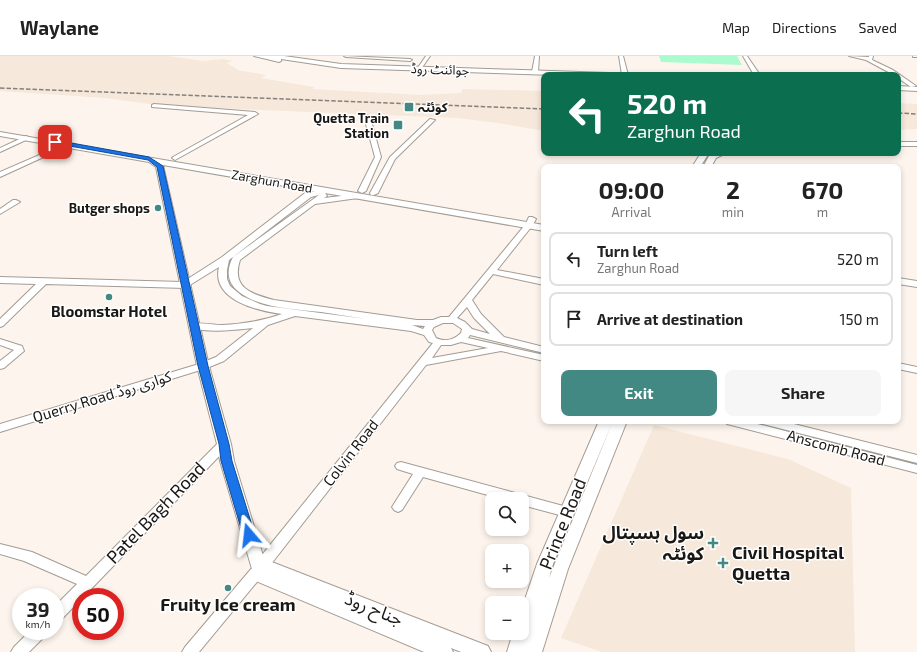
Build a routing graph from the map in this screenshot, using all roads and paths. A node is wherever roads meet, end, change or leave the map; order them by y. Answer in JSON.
{"nodes":[{"id":1,"x":257,"y":56,"type":"edge"},
{"id":2,"x":272,"y":56,"type":"edge"},
{"id":3,"x":346,"y":56,"type":"edge"},
{"id":4,"x":428,"y":56,"type":"edge"},
{"id":5,"x":537,"y":56,"type":"edge"},
{"id":6,"x":621,"y":56,"type":"edge"},
{"id":7,"x":745,"y":56,"type":"edge"},
{"id":8,"x":852,"y":56,"type":"edge"},
{"id":9,"x":870,"y":57,"type":"edge"},
{"id":10,"x":411,"y":58,"type":"edge"},
{"id":11,"x":404,"y":68,"type":"junction"},
{"id":12,"x":419,"y":68,"type":"junction"},
{"id":13,"x":535,"y":72,"type":"junction"},
{"id":14,"x":541,"y":72,"type":"edge"},
{"id":15,"x":624,"y":72,"type":"edge"},
{"id":16,"x":755,"y":72,"type":"edge"},
{"id":17,"x":896,"y":72,"type":"edge"},
{"id":18,"x":541,"y":75,"type":"edge"},
{"id":19,"x":901,"y":76,"type":"edge"},
{"id":20,"x":901,"y":88,"type":"edge"},
{"id":21,"x":916,"y":88,"type":"edge"},
{"id":22,"x":154,"y":106,"type":"dead end"},
{"id":23,"x":367,"y":117,"type":"dead end"},
{"id":24,"x":432,"y":120,"type":"dead end"},
{"id":25,"x":0,"y":129,"type":"edge"},
{"id":26,"x":0,"y":134,"type":"edge"},
{"id":27,"x":26,"y":138,"type":"junction"},
{"id":28,"x":69,"y":144,"type":"junction"},
{"id":29,"x":901,"y":147,"type":"edge"},
{"id":30,"x":917,"y":147,"type":"edge"},
{"id":31,"x":0,"y":150,"type":"edge"},
{"id":32,"x":176,"y":158,"type":"junction"},
{"id":33,"x":149,"y":159,"type":"junction"},
{"id":34,"x":0,"y":175,"type":"edge"},
{"id":35,"x":297,"y":185,"type":"junction"},
{"id":36,"x":360,"y":193,"type":"junction"},
{"id":37,"x":374,"y":193,"type":"junction"},
{"id":38,"x":307,"y":201,"type":"junction"},
{"id":39,"x":16,"y":202,"type":"dead end"},
{"id":40,"x":0,"y":212,"type":"edge"},
{"id":41,"x":541,"y":221,"type":"edge"},
{"id":42,"x":530,"y":222,"type":"junction"},
{"id":43,"x":541,"y":227,"type":"edge"},
{"id":44,"x":225,"y":259,"type":"junction"},
{"id":45,"x":491,"y":271,"type":"junction"},
{"id":46,"x":0,"y":280,"type":"edge"},
{"id":47,"x":44,"y":281,"type":"junction"},
{"id":48,"x":541,"y":281,"type":"edge"},
{"id":49,"x":901,"y":281,"type":"edge"},
{"id":50,"x":917,"y":284,"type":"edge"},
{"id":51,"x":185,"y":285,"type":"junction"},
{"id":52,"x":901,"y":287,"type":"edge"},
{"id":53,"x":917,"y":290,"type":"edge"},
{"id":54,"x":467,"y":299,"type":"junction"},
{"id":55,"x":293,"y":313,"type":"junction"},
{"id":56,"x":450,"y":320,"type":"junction"},
{"id":57,"x":264,"y":323,"type":"junction"},
{"id":58,"x":433,"y":323,"type":"junction"},
{"id":59,"x":0,"y":324,"type":"edge"},
{"id":60,"x":194,"y":326,"type":"junction"},
{"id":61,"x":427,"y":333,"type":"junction"},
{"id":62,"x":464,"y":335,"type":"junction"},
{"id":63,"x":0,"y":342,"type":"edge"},
{"id":64,"x":438,"y":342,"type":"junction"},
{"id":65,"x":503,"y":344,"type":"junction"},
{"id":66,"x":541,"y":350,"type":"edge"},
{"id":67,"x":541,"y":357,"type":"edge"},
{"id":68,"x":422,"y":363,"type":"junction"},
{"id":69,"x":0,"y":366,"type":"edge"},
{"id":70,"x":203,"y":366,"type":"junction"},
{"id":71,"x":901,"y":367,"type":"edge"},
{"id":72,"x":917,"y":370,"type":"edge"},
{"id":73,"x":619,"y":424,"type":"edge"},
{"id":74,"x":744,"y":424,"type":"edge"},
{"id":75,"x":778,"y":424,"type":"edge"},
{"id":76,"x":602,"y":426,"type":"edge"},
{"id":77,"x":0,"y":428,"type":"edge"},
{"id":78,"x":224,"y":444,"type":"junction"},
{"id":79,"x":917,"y":459,"type":"edge"},
{"id":80,"x":401,"y":466,"type":"dead end"},
{"id":81,"x":917,"y":469,"type":"edge"},
{"id":82,"x":420,"y":472,"type":"junction"},
{"id":83,"x":493,"y":492,"type":"edge"},
{"id":84,"x":529,"y":502,"type":"edge"},
{"id":85,"x":398,"y":507,"type":"dead end"},
{"id":86,"x":567,"y":512,"type":"junction"},
{"id":87,"x":0,"y":549,"type":"edge"},
{"id":88,"x":260,"y":568,"type":"junction"},
{"id":89,"x":88,"y":583,"type":"junction"},
{"id":90,"x":64,"y":607,"type":"edge"},
{"id":91,"x":31,"y":640,"type":"edge"},
{"id":92,"x":20,"y":652,"type":"edge"},
{"id":93,"x":190,"y":652,"type":"edge"},
{"id":94,"x":444,"y":652,"type":"edge"},
{"id":95,"x":482,"y":652,"type":"edge"},
{"id":96,"x":516,"y":652,"type":"edge"},
{"id":97,"x":533,"y":652,"type":"edge"}],
"edges":[{"from":1,"to":18,"type":"main road","name":"جوائنٹ روڈ"},
{"from":2,"to":11,"type":"main road","name":"جوائنٹ روڈ"},
{"from":3,"to":10,"type":"street"},
{"from":4,"to":12,"type":"street"},
{"from":5,"to":13,"type":"street"},
{"from":6,"to":15,"type":"street"},
{"from":7,"to":16,"type":"street"},
{"from":8,"to":9,"type":"street"},
{"from":9,"to":17,"type":"street"},
{"from":10,"to":11,"type":"street"},
{"from":11,"to":12,"type":"main road","name":"جوائنٹ روڈ"},
{"from":12,"to":13,"type":"main road","name":"جوائنٹ روڈ"},
{"from":13,"to":14,"type":"main road","name":"جوائنٹ روڈ"},
{"from":19,"to":21,"type":"street"},
{"from":20,"to":21,"type":"main road"},
{"from":22,"to":32,"type":"street"},
{"from":23,"to":36,"type":"street"},
{"from":24,"to":37,"type":"street"},
{"from":25,"to":32,"type":"main road","name":"Zarghun Road"},
{"from":26,"to":27,"type":"main road","name":"Zarghun Road"},
{"from":27,"to":28,"type":"main road","name":"Zarghun Road"},
{"from":27,"to":31,"type":"street"},
{"from":28,"to":33,"type":"main road","name":"Zarghun Road"},
{"from":28,"to":34,"type":"street"},
{"from":29,"to":30,"type":"main road"},
{"from":32,"to":36,"type":"main road","name":"Zarghun Road"},
{"from":33,"to":35,"type":"main road","name":"Zarghun Road"},
{"from":33,"to":51,"type":"main road"},
{"from":35,"to":36,"type":"main road","name":"Zarghun Road"},
{"from":35,"to":38,"type":"street"},
{"from":36,"to":37,"type":"main road","name":"Zarghun Road"},
{"from":36,"to":38,"type":"street"},
{"from":36,"to":42,"type":"main road","name":"Zarghun Road"},
{"from":37,"to":42,"type":"main road","name":"Zarghun Road"},
{"from":38,"to":44,"type":"street"},
{"from":38,"to":58,"type":"street"},
{"from":39,"to":40,"type":"street"},
{"from":41,"to":42,"type":"main road","name":"Zarghun Road"},
{"from":42,"to":43,"type":"main road","name":"Zarghun Road"},
{"from":42,"to":45,"type":"street"},
{"from":44,"to":51,"type":"street"},
{"from":44,"to":55,"type":"street"},
{"from":45,"to":48,"type":"street"},
{"from":45,"to":54,"type":"street"},
{"from":46,"to":47,"type":"street"},
{"from":47,"to":51,"type":"street"},
{"from":47,"to":59,"type":"street"},
{"from":49,"to":50,"type":"street"},
{"from":51,"to":60,"type":"main road"},
{"from":52,"to":53,"type":"street"},
{"from":54,"to":56,"type":"street"},
{"from":54,"to":65,"type":"street"},
{"from":55,"to":57,"type":"street"},
{"from":55,"to":61,"type":"street"},
{"from":56,"to":58,"type":"street"},
{"from":56,"to":62,"type":"street"},
{"from":57,"to":60,"type":"street"},
{"from":57,"to":70,"type":"street","name":"Querry Road کواری روڈ"},
{"from":58,"to":61,"type":"street"},
{"from":60,"to":70,"type":"main road"},
{"from":61,"to":64,"type":"street"},
{"from":62,"to":64,"type":"street"},
{"from":62,"to":65,"type":"street"},
{"from":63,"to":69,"type":"street"},
{"from":64,"to":68,"type":"street","name":"Colvin Road"},
{"from":65,"to":66,"type":"street"},
{"from":65,"to":67,"type":"street"},
{"from":65,"to":68,"type":"street"},
{"from":68,"to":88,"type":"street","name":"Colvin Road"},
{"from":70,"to":77,"type":"street","name":"Querry Road کواری روڈ"},
{"from":70,"to":78,"type":"main road"},
{"from":71,"to":72,"type":"street"},
{"from":73,"to":97,"type":"main road","name":"Prince Road"},
{"from":74,"to":81,"type":"street","name":"Anscomb Road"},
{"from":75,"to":79,"type":"street","name":"Anscomb Road"},
{"from":76,"to":86,"type":"main road","name":"Prince Road"},
{"from":78,"to":88,"type":"main road"},
{"from":78,"to":89,"type":"street","name":"Patel Bagh Road"},
{"from":80,"to":82,"type":"street"},
{"from":82,"to":83,"type":"street"},
{"from":82,"to":85,"type":"street"},
{"from":84,"to":86,"type":"street"},
{"from":86,"to":96,"type":"main road","name":"Prince Road"},
{"from":87,"to":89,"type":"street"},
{"from":88,"to":93,"type":"street","name":"Colvin Road"},
{"from":88,"to":94,"type":"main road","name":"جناح روڈ"},
{"from":88,"to":95,"type":"main road","name":"جناح روڈ"},
{"from":89,"to":90,"type":"street","name":"Patel Bagh Road"},
{"from":91,"to":92,"type":"street"}]}
